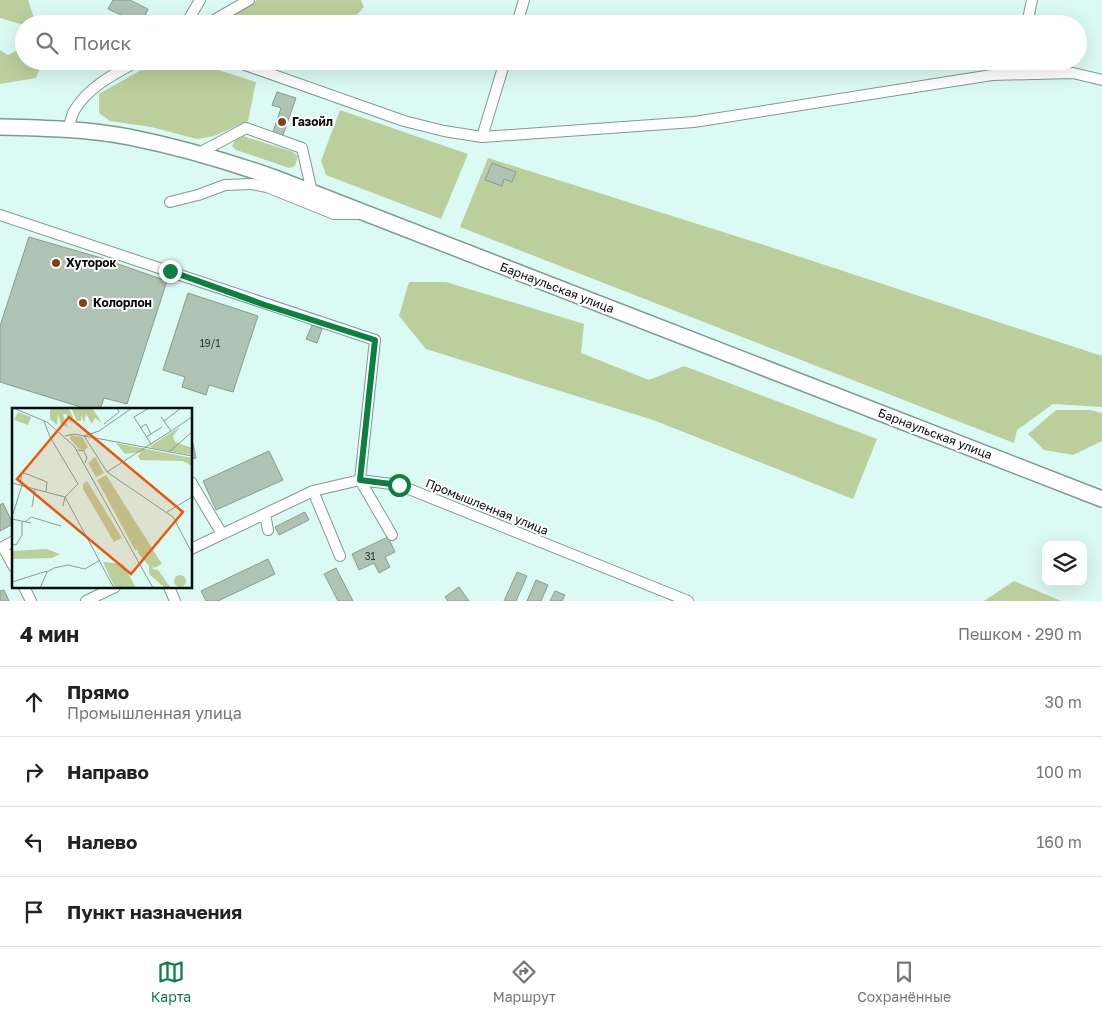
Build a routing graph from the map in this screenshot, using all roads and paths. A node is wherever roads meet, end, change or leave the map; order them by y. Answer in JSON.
{"nodes":[{"id":1,"x":200,"y":0,"type":"edge"},
{"id":2,"x":249,"y":0,"type":"edge"},
{"id":3,"x":524,"y":0,"type":"edge"},
{"id":4,"x":1032,"y":0,"type":"edge"},
{"id":5,"x":191,"y":15,"type":"edge"},
{"id":6,"x":223,"y":15,"type":"edge"},
{"id":7,"x":520,"y":15,"type":"edge"},
{"id":8,"x":1029,"y":15,"type":"edge"},
{"id":9,"x":122,"y":70,"type":"edge"},
{"id":10,"x":260,"y":70,"type":"edge"},
{"id":11,"x":502,"y":70,"type":"edge"},
{"id":12,"x":1017,"y":70,"type":"edge"},
{"id":13,"x":1016,"y":74,"type":"junction"},
{"id":14,"x":1102,"y":80,"type":"edge"},
{"id":15,"x":0,"y":128,"type":"edge"},
{"id":16,"x":68,"y":130,"type":"junction"},
{"id":17,"x":482,"y":137,"type":"junction"},
{"id":18,"x":199,"y":153,"type":"junction"},
{"id":19,"x":312,"y":192,"type":"junction"},
{"id":20,"x":170,"y":202,"type":"dead end"},
{"id":21,"x":367,"y":214,"type":"junction"},
{"id":22,"x":0,"y":215,"type":"edge"},
{"id":23,"x":360,"y":480,"type":"junction"},
{"id":24,"x":192,"y":484,"type":"edge"},
{"id":25,"x":313,"y":491,"type":"junction"},
{"id":26,"x":1102,"y":499,"type":"edge"},
{"id":27,"x":265,"y":514,"type":"junction"},
{"id":28,"x":268,"y":530,"type":"dead end"},
{"id":29,"x":222,"y":534,"type":"junction"},
{"id":30,"x":392,"y":535,"type":"dead end"},
{"id":31,"x":12,"y":542,"type":"edge"},
{"id":32,"x":192,"y":549,"type":"edge"},
{"id":33,"x":340,"y":556,"type":"dead end"},
{"id":34,"x":12,"y":563,"type":"edge"},
{"id":35,"x":24,"y":588,"type":"edge"},
{"id":36,"x":113,"y":588,"type":"edge"},
{"id":37,"x":170,"y":588,"type":"edge"},
{"id":38,"x":31,"y":601,"type":"edge"},
{"id":39,"x":86,"y":601,"type":"edge"},
{"id":40,"x":176,"y":601,"type":"edge"},
{"id":41,"x":688,"y":601,"type":"edge"}],
"edges":[{"from":1,"to":5,"type":"street"},
{"from":2,"to":6,"type":"street"},
{"from":3,"to":7,"type":"street"},
{"from":4,"to":8,"type":"street"},
{"from":9,"to":16,"type":"street"},
{"from":10,"to":17,"type":"street"},
{"from":11,"to":17,"type":"street"},
{"from":12,"to":13,"type":"street"},
{"from":13,"to":14,"type":"street"},
{"from":13,"to":17,"type":"street"},
{"from":15,"to":16,"type":"highway","name":"Барнаульская улица"},
{"from":16,"to":18,"type":"highway","name":"Барнаульская улица"},
{"from":18,"to":19,"type":"highway","name":"Барнаульская улица"},
{"from":18,"to":19,"type":"street"},
{"from":19,"to":21,"type":"highway","name":"Барнаульская улица"},
{"from":20,"to":21,"type":"street"},
{"from":21,"to":26,"type":"highway","name":"Барнаульская улица"},
{"from":22,"to":23,"type":"street"},
{"from":23,"to":25,"type":"street","name":"Промышленная улица"},
{"from":23,"to":30,"type":"street"},
{"from":23,"to":41,"type":"street","name":"Промышленная улица"},
{"from":24,"to":29,"type":"street"},
{"from":25,"to":27,"type":"street","name":"Промышленная улица"},
{"from":25,"to":33,"type":"street"},
{"from":27,"to":28,"type":"street"},
{"from":27,"to":29,"type":"street","name":"Промышленная улица"},
{"from":29,"to":32,"type":"street","name":"Промышленная улица"},
{"from":31,"to":34,"type":"street"},
{"from":35,"to":38,"type":"street"},
{"from":36,"to":39,"type":"street"},
{"from":37,"to":40,"type":"street"}]}
